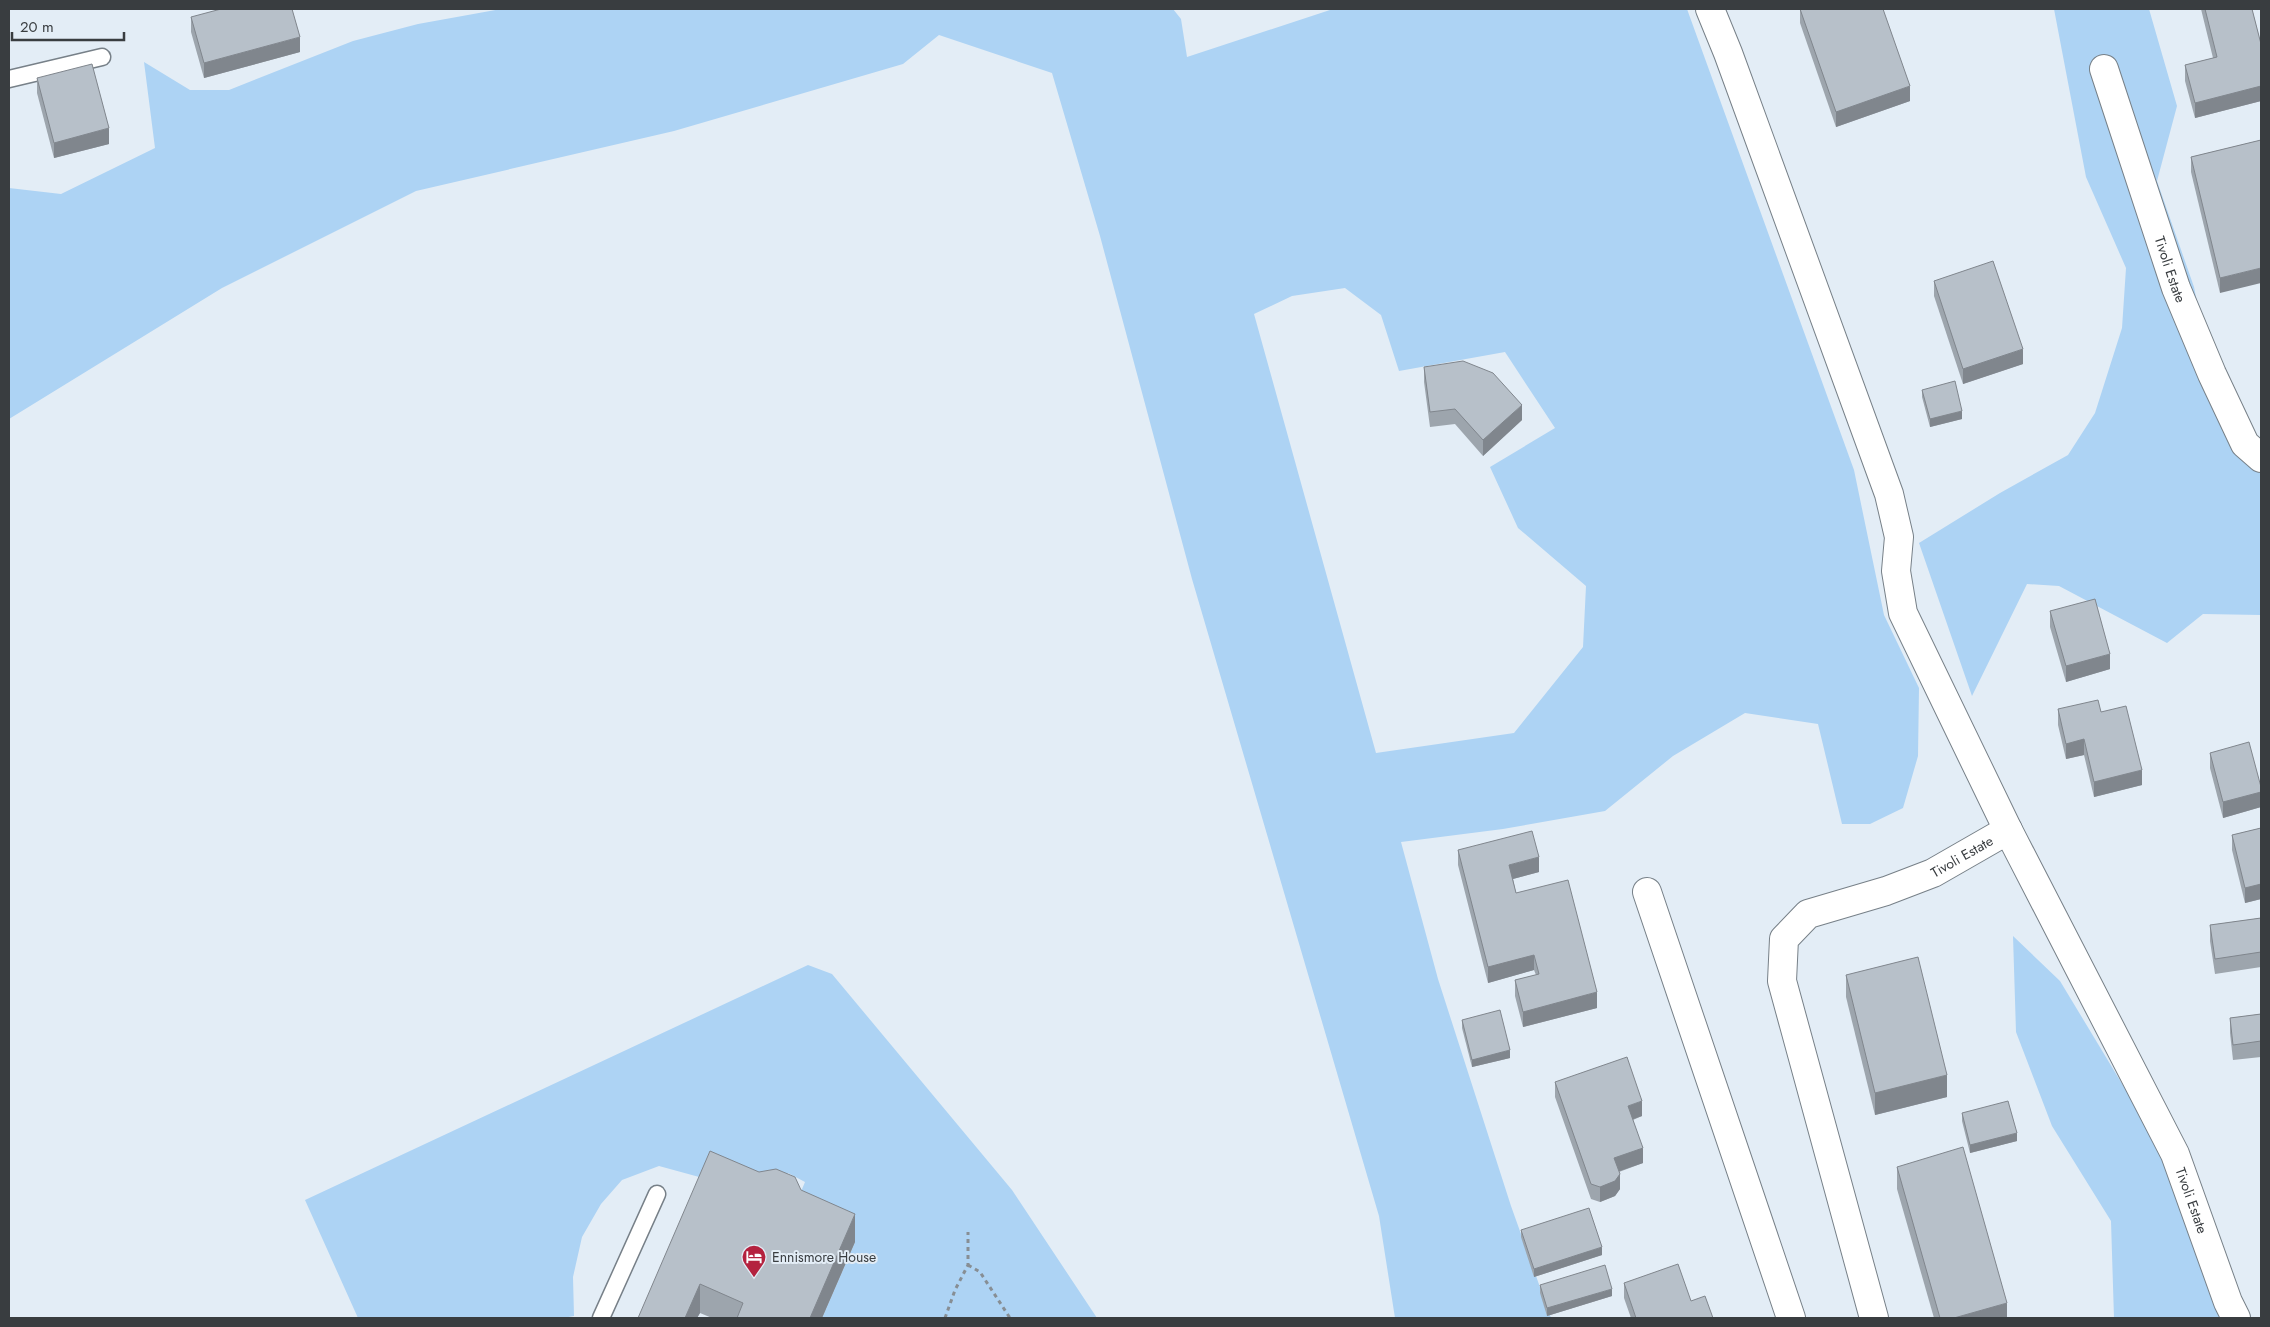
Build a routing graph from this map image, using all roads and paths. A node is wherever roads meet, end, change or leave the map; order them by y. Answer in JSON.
{"nodes":[{"id":1,"x":1710,"y":9,"type":"edge"},
{"id":2,"x":102,"y":57,"type":"dead end"},
{"id":3,"x":2104,"y":69,"type":"dead end"},
{"id":4,"x":9,"y":79,"type":"edge"},
{"id":5,"x":2261,"y":458,"type":"edge"},
{"id":6,"x":2008,"y":830,"type":"junction"},
{"id":7,"x":1647,"y":892,"type":"dead end"},
{"id":8,"x":657,"y":1194,"type":"dead end"},
{"id":9,"x":968,"y":1232,"type":"dead end"},
{"id":10,"x":968,"y":1265,"type":"junction"},
{"id":11,"x":601,"y":1318,"type":"edge"},
{"id":12,"x":945,"y":1318,"type":"edge"},
{"id":13,"x":1010,"y":1318,"type":"edge"},
{"id":14,"x":1791,"y":1318,"type":"edge"},
{"id":15,"x":1874,"y":1318,"type":"edge"},
{"id":16,"x":2236,"y":1318,"type":"edge"}],
"edges":[{"from":1,"to":6,"type":"street"},
{"from":2,"to":4,"type":"lane"},
{"from":3,"to":5,"type":"street","name":"Tivoli Estate"},
{"from":6,"to":15,"type":"street","name":"Tivoli Estate"},
{"from":6,"to":16,"type":"street","name":"Tivoli Estate"},
{"from":7,"to":14,"type":"street"},
{"from":8,"to":11,"type":"lane"},
{"from":9,"to":10,"type":"path"},
{"from":10,"to":12,"type":"path"},
{"from":10,"to":13,"type":"path"}]}
